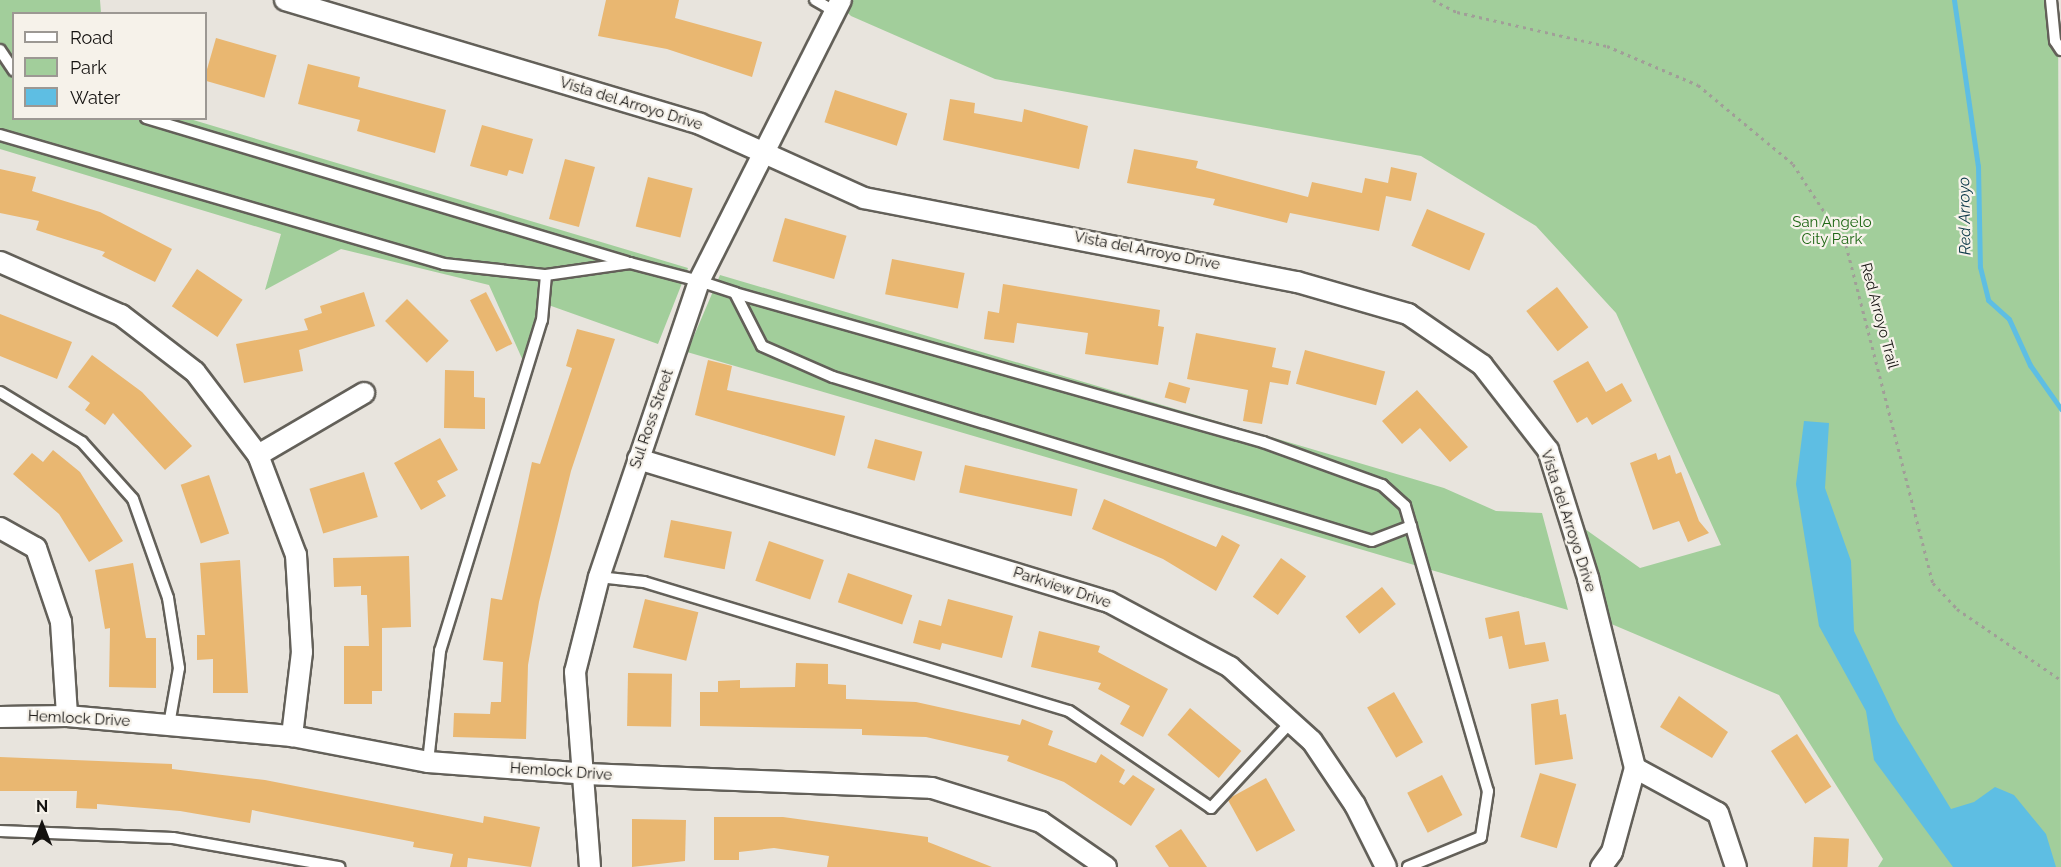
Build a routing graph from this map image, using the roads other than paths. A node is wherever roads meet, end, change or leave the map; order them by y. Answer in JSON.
{"nodes":[{"id":1,"x":285,"y":0,"type":"edge"},
{"id":2,"x":815,"y":0,"type":"edge"},
{"id":3,"x":2051,"y":0,"type":"edge"},
{"id":4,"x":838,"y":6,"type":"edge"},
{"id":5,"x":0,"y":50,"type":"edge"},
{"id":6,"x":2061,"y":50,"type":"edge"},
{"id":7,"x":12,"y":68,"type":"edge"},
{"id":8,"x":153,"y":120,"type":"edge"},
{"id":9,"x":0,"y":135,"type":"edge"},
{"id":10,"x":760,"y":154,"type":"junction"},
{"id":11,"x":0,"y":262,"type":"edge"},
{"id":12,"x":630,"y":263,"type":"junction"},
{"id":13,"x":546,"y":275,"type":"junction"},
{"id":14,"x":699,"y":281,"type":"junction"},
{"id":15,"x":735,"y":293,"type":"junction"},
{"id":16,"x":0,"y":392,"type":"edge"},
{"id":17,"x":364,"y":393,"type":"dead end"},
{"id":18,"x":258,"y":455,"type":"junction"},
{"id":19,"x":638,"y":459,"type":"junction"},
{"id":20,"x":1411,"y":526,"type":"junction"},
{"id":21,"x":0,"y":528,"type":"edge"},
{"id":22,"x":599,"y":577,"type":"junction"},
{"id":23,"x":67,"y":716,"type":"junction"},
{"id":24,"x":0,"y":717,"type":"edge"},
{"id":25,"x":1291,"y":722,"type":"junction"},
{"id":26,"x":169,"y":725,"type":"junction"},
{"id":27,"x":292,"y":736,"type":"junction"},
{"id":28,"x":428,"y":762,"type":"junction"},
{"id":29,"x":1635,"y":768,"type":"junction"},
{"id":30,"x":586,"y":774,"type":"junction"},
{"id":31,"x":0,"y":831,"type":"edge"},
{"id":32,"x":339,"y":867,"type":"edge"},
{"id":33,"x":590,"y":867,"type":"edge"},
{"id":34,"x":1106,"y":867,"type":"edge"},
{"id":35,"x":1386,"y":867,"type":"edge"},
{"id":36,"x":1408,"y":867,"type":"edge"},
{"id":37,"x":1601,"y":867,"type":"edge"},
{"id":38,"x":1736,"y":867,"type":"edge"}],
"edges":[{"from":1,"to":10,"type":"street","name":"Vista del Arroyo Drive"},
{"from":2,"to":4,"type":"lane"},
{"from":3,"to":6,"type":"lane"},
{"from":4,"to":10,"type":"street","name":"Sul Ross Street"},
{"from":5,"to":7,"type":"lane"},
{"from":8,"to":12,"type":"lane"},
{"from":9,"to":13,"type":"lane"},
{"from":10,"to":14,"type":"street","name":"Sul Ross Street"},
{"from":10,"to":29,"type":"street","name":"Vista del Arroyo Drive"},
{"from":11,"to":18,"type":"street"},
{"from":12,"to":13,"type":"lane"},
{"from":12,"to":14,"type":"lane"},
{"from":13,"to":28,"type":"lane"},
{"from":14,"to":15,"type":"lane"},
{"from":14,"to":19,"type":"street","name":"Sul Ross Street"},
{"from":15,"to":20,"type":"lane"},
{"from":15,"to":20,"type":"lane"},
{"from":16,"to":26,"type":"lane"},
{"from":17,"to":18,"type":"street"},
{"from":18,"to":27,"type":"street"},
{"from":19,"to":22,"type":"street","name":"Sul Ross Street"},
{"from":19,"to":25,"type":"street","name":"Parkview Drive"},
{"from":20,"to":36,"type":"lane"},
{"from":21,"to":23,"type":"street"},
{"from":22,"to":25,"type":"lane"},
{"from":22,"to":30,"type":"street","name":"Sul Ross Street"},
{"from":23,"to":24,"type":"street","name":"Hemlock Drive"},
{"from":23,"to":26,"type":"street","name":"Hemlock Drive"},
{"from":25,"to":35,"type":"street","name":"Parkview Drive"},
{"from":26,"to":27,"type":"street","name":"Hemlock Drive"},
{"from":27,"to":28,"type":"street","name":"Hemlock Drive"},
{"from":28,"to":30,"type":"street","name":"Hemlock Drive"},
{"from":29,"to":37,"type":"street","name":"Vista del Arroyo Drive"},
{"from":29,"to":38,"type":"street"},
{"from":30,"to":33,"type":"street","name":"Sul Ross Street"},
{"from":30,"to":34,"type":"street","name":"Hemlock Drive"},
{"from":31,"to":32,"type":"lane"}]}
